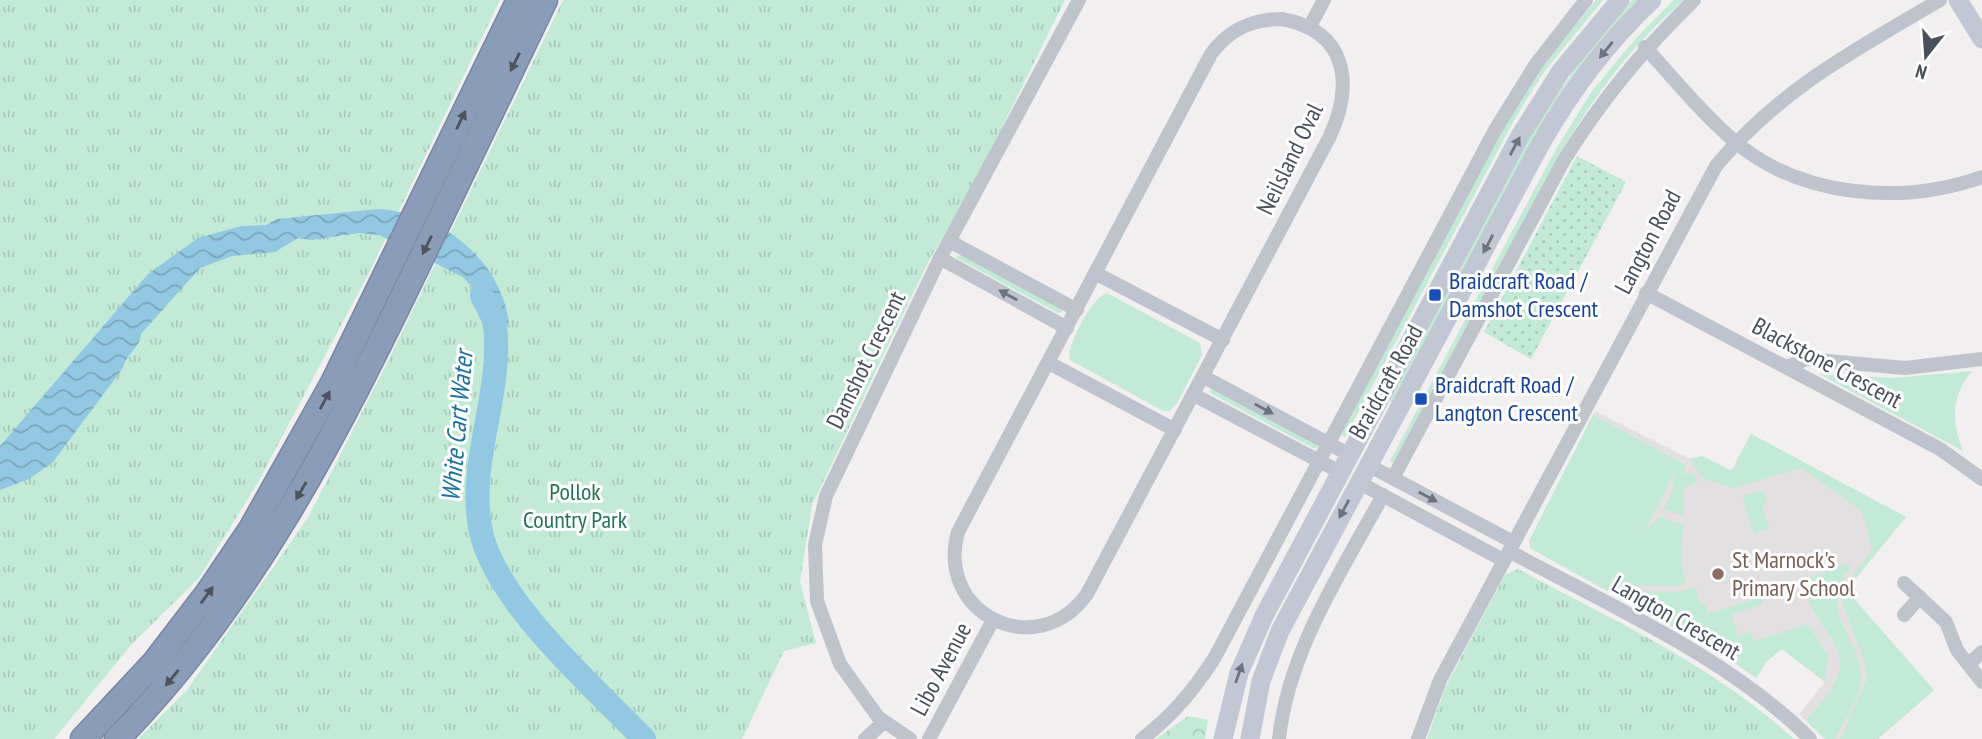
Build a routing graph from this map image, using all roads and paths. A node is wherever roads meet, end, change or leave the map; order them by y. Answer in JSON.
{"nodes":[{"id":1,"x":519,"y":0,"type":"edge"},
{"id":2,"x":545,"y":0,"type":"edge"},
{"id":3,"x":1079,"y":0,"type":"edge"},
{"id":4,"x":1324,"y":0,"type":"edge"},
{"id":5,"x":1584,"y":0,"type":"edge"},
{"id":6,"x":1620,"y":0,"type":"edge"},
{"id":7,"x":1652,"y":0,"type":"edge"},
{"id":8,"x":1695,"y":0,"type":"edge"},
{"id":9,"x":1940,"y":0,"type":"edge"},
{"id":10,"x":1958,"y":0,"type":"edge"},
{"id":11,"x":1310,"y":26,"type":"junction"},
{"id":12,"x":1982,"y":39,"type":"edge"},
{"id":13,"x":1646,"y":47,"type":"junction"},
{"id":14,"x":1736,"y":142,"type":"junction"},
{"id":15,"x":1982,"y":177,"type":"edge"},
{"id":16,"x":443,"y":186,"type":"junction"},
{"id":17,"x":949,"y":241,"type":"junction"},
{"id":18,"x":940,"y":258,"type":"junction"},
{"id":19,"x":1097,"y":274,"type":"junction"},
{"id":20,"x":1646,"y":293,"type":"junction"},
{"id":21,"x":390,"y":295,"type":"junction"},
{"id":22,"x":1077,"y":310,"type":"junction"},
{"id":23,"x":1067,"y":328,"type":"junction"},
{"id":24,"x":1223,"y":340,"type":"junction"},
{"id":25,"x":1982,"y":359,"type":"edge"},
{"id":26,"x":1049,"y":363,"type":"junction"},
{"id":27,"x":1787,"y":367,"type":"junction"},
{"id":28,"x":1204,"y":377,"type":"junction"},
{"id":29,"x":1194,"y":395,"type":"junction"},
{"id":30,"x":1175,"y":430,"type":"junction"},
{"id":31,"x":1328,"y":443,"type":"junction"},
{"id":32,"x":1350,"y":455,"type":"junction"},
{"id":33,"x":1318,"y":461,"type":"junction"},
{"id":34,"x":1368,"y":465,"type":"junction"},
{"id":35,"x":1340,"y":472,"type":"junction"},
{"id":36,"x":1393,"y":478,"type":"junction"},
{"id":37,"x":1982,"y":479,"type":"edge"},
{"id":38,"x":1359,"y":482,"type":"junction"},
{"id":39,"x":1383,"y":495,"type":"junction"},
{"id":40,"x":1508,"y":551,"type":"junction"},
{"id":41,"x":1904,"y":583,"type":"dead end"},
{"id":42,"x":1920,"y":597,"type":"junction"},
{"id":43,"x":1904,"y":615,"type":"dead end"},
{"id":44,"x":993,"y":620,"type":"junction"},
{"id":45,"x":1982,"y":652,"type":"edge"},
{"id":46,"x":1969,"y":664,"type":"junction"},
{"id":47,"x":1982,"y":682,"type":"edge"},
{"id":48,"x":1227,"y":715,"type":"junction"},
{"id":49,"x":884,"y":722,"type":"junction"},
{"id":50,"x":91,"y":730,"type":"edge"},
{"id":51,"x":1251,"y":730,"type":"edge"},
{"id":52,"x":117,"y":739,"type":"edge"},
{"id":53,"x":865,"y":739,"type":"edge"},
{"id":54,"x":910,"y":739,"type":"edge"},
{"id":55,"x":929,"y":739,"type":"edge"},
{"id":56,"x":1142,"y":739,"type":"edge"},
{"id":57,"x":1223,"y":739,"type":"edge"},
{"id":58,"x":1279,"y":739,"type":"edge"},
{"id":59,"x":1418,"y":739,"type":"edge"},
{"id":60,"x":1810,"y":739,"type":"edge"}],
"edges":[{"from":16,"to":1,"type":"highway","one_way":true},
{"from":2,"to":16,"type":"highway","one_way":true},
{"from":3,"to":17,"type":"street","name":"Damshot Crescent"},
{"from":4,"to":11,"type":"street"},
{"from":5,"to":31,"type":"street","name":"Braidcraft Road"},
{"from":32,"to":6,"type":"street","name":"Braidcraft Road","one_way":true},
{"from":7,"to":34,"type":"street","name":"Braidcraft Road","one_way":true},
{"from":8,"to":13,"type":"street","name":"Braidcraft Road"},
{"from":9,"to":14,"type":"street","name":"Langton Road"},
{"from":10,"to":12,"type":"street"},
{"from":11,"to":19,"type":"street"},
{"from":11,"to":24,"type":"street","name":"Neilsland Oval"},
{"from":13,"to":14,"type":"street"},
{"from":13,"to":36,"type":"street","name":"Braidcraft Road"},
{"from":14,"to":15,"type":"street"},
{"from":14,"to":20,"type":"street","name":"Langton Road"},
{"from":16,"to":21,"type":"highway"},
{"from":17,"to":18,"type":"street","name":"Damshot Crescent"},
{"from":17,"to":22,"type":"street"},
{"from":23,"to":18,"type":"street","one_way":true},
{"from":18,"to":49,"type":"street","name":"Damshot Crescent"},
{"from":19,"to":22,"type":"street"},
{"from":19,"to":24,"type":"street"},
{"from":20,"to":27,"type":"street","name":"Blackstone Crescent"},
{"from":20,"to":40,"type":"street","name":"Langton Road"},
{"from":50,"to":21,"type":"highway","one_way":true},
{"from":21,"to":52,"type":"highway","one_way":true},
{"from":22,"to":23,"type":"street"},
{"from":23,"to":26,"type":"street"},
{"from":24,"to":28,"type":"street","name":"Neilsland Oval"},
{"from":25,"to":27,"type":"street"},
{"from":26,"to":30,"type":"street"},
{"from":26,"to":44,"type":"street"},
{"from":27,"to":37,"type":"street","name":"Blackstone Crescent"},
{"from":28,"to":29,"type":"street","name":"Neilsland Oval"},
{"from":28,"to":31,"type":"street","one_way":true},
{"from":29,"to":30,"type":"street","name":"Neilsland Oval"},
{"from":29,"to":33,"type":"street"},
{"from":30,"to":44,"type":"street","name":"Neilsland Oval"},
{"from":31,"to":32,"type":"street"},
{"from":31,"to":33,"type":"street","name":"Braidcraft Road"},
{"from":32,"to":35,"type":"street","name":"Braidcraft Road"},
{"from":33,"to":35,"type":"street"},
{"from":33,"to":56,"type":"street","name":"Braidcraft Road"},
{"from":34,"to":36,"type":"street"},
{"from":34,"to":38,"type":"street","name":"Braidcraft Road"},
{"from":48,"to":35,"type":"street","name":"Braidcraft Road","one_way":true},
{"from":36,"to":40,"type":"street","one_way":true},
{"from":38,"to":39,"type":"street"},
{"from":38,"to":51,"type":"street","name":"Braidcraft Road","one_way":true},
{"from":39,"to":40,"type":"street"},
{"from":39,"to":58,"type":"street"},
{"from":40,"to":59,"type":"street","name":"Langton Road"},
{"from":40,"to":60,"type":"street","name":"Langton Crescent"},
{"from":41,"to":42,"type":"street"},
{"from":42,"to":43,"type":"street"},
{"from":42,"to":46,"type":"street"},
{"from":44,"to":55,"type":"street","name":"Libo Avenue"},
{"from":45,"to":46,"type":"street"},
{"from":46,"to":47,"type":"street"},
{"from":48,"to":51,"type":"street"},
{"from":48,"to":57,"type":"street","name":"Braidcraft Road"},
{"from":49,"to":53,"type":"street"},
{"from":49,"to":54,"type":"street","name":"Damshot Crescent"}]}
